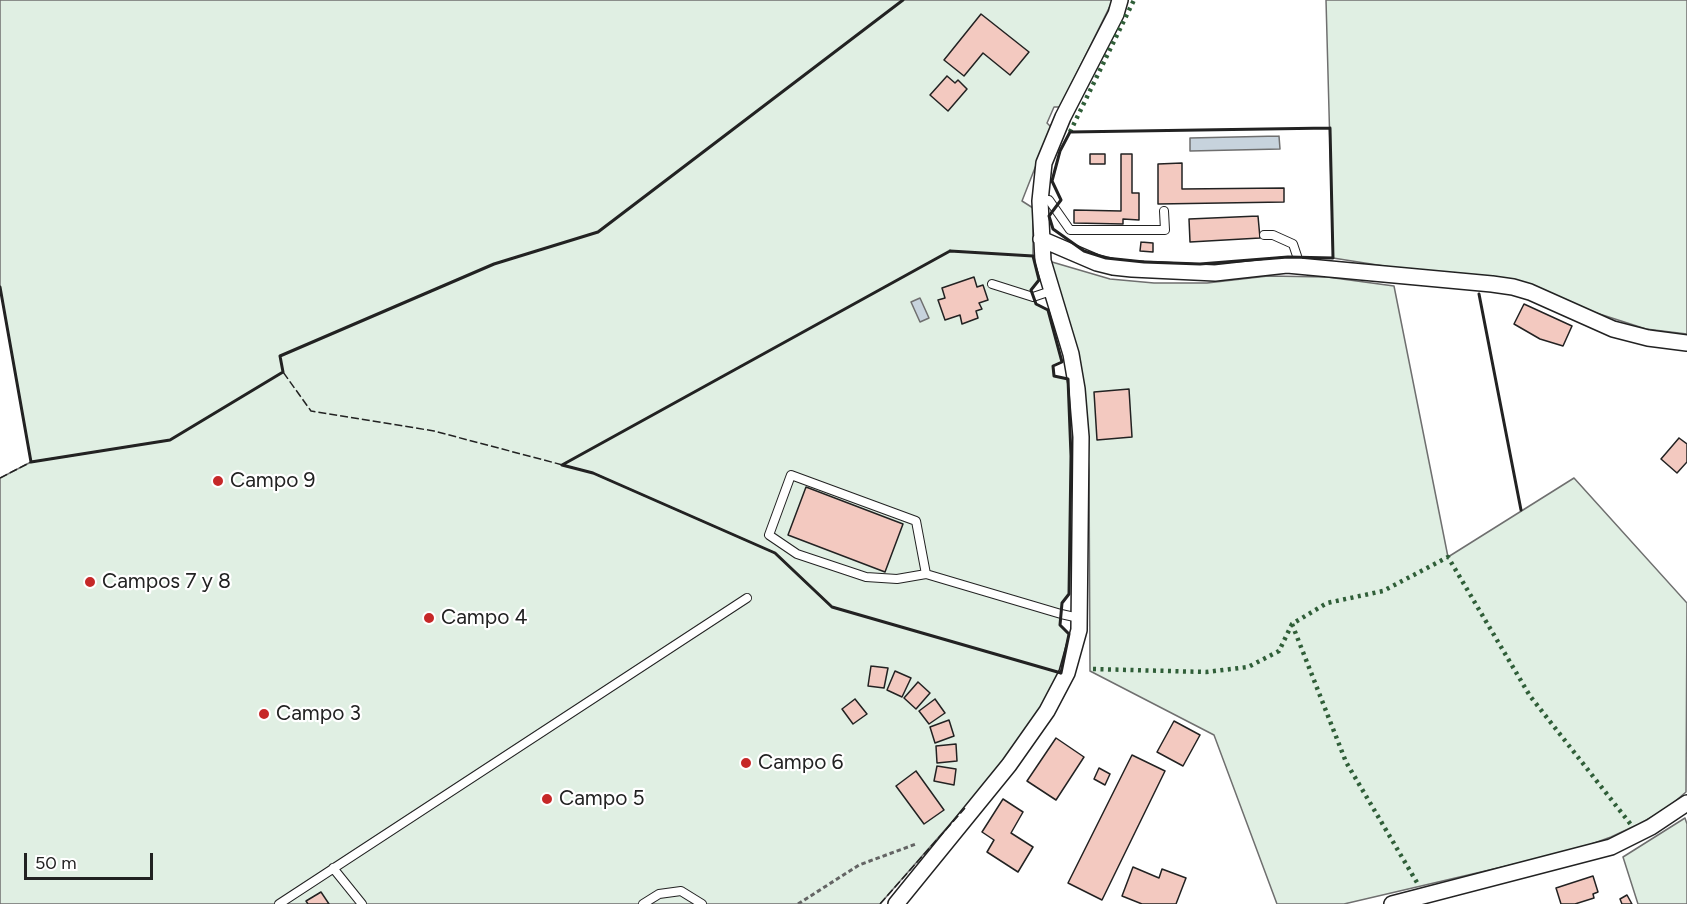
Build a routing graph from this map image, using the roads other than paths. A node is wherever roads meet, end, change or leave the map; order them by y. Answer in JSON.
{"nodes":[{"id":1,"x":1120,"y":0,"type":"edge"},
{"id":2,"x":1040,"y":201,"type":"junction"},
{"id":3,"x":1164,"y":211,"type":"dead end"},
{"id":4,"x":1264,"y":235,"type":"dead end"},
{"id":5,"x":1041,"y":239,"type":"junction"},
{"id":6,"x":1300,"y":265,"type":"junction"},
{"id":7,"x":992,"y":284,"type":"dead end"},
{"id":8,"x":1051,"y":291,"type":"junction"},
{"id":9,"x":1687,"y":343,"type":"edge"},
{"id":10,"x":926,"y":574,"type":"junction"},
{"id":11,"x":747,"y":598,"type":"dead end"},
{"id":12,"x":1079,"y":618,"type":"junction"},
{"id":13,"x":1687,"y":803,"type":"edge"},
{"id":14,"x":333,"y":868,"type":"junction"},
{"id":15,"x":279,"y":904,"type":"edge"},
{"id":16,"x":363,"y":904,"type":"edge"},
{"id":17,"x":644,"y":904,"type":"edge"},
{"id":18,"x":702,"y":904,"type":"edge"},
{"id":19,"x":896,"y":904,"type":"edge"},
{"id":20,"x":1392,"y":904,"type":"edge"}],
"edges":[{"from":1,"to":2,"type":"street"},
{"from":2,"to":3,"type":"lane"},
{"from":2,"to":5,"type":"street"},
{"from":4,"to":6,"type":"lane"},
{"from":5,"to":6,"type":"street"},
{"from":5,"to":8,"type":"street"},
{"from":6,"to":9,"type":"street"},
{"from":7,"to":8,"type":"lane"},
{"from":8,"to":12,"type":"street"},
{"from":10,"to":10,"type":"lane"},
{"from":10,"to":12,"type":"lane"},
{"from":11,"to":14,"type":"lane"},
{"from":12,"to":19,"type":"street"},
{"from":13,"to":20,"type":"street"},
{"from":14,"to":15,"type":"lane"},
{"from":14,"to":16,"type":"lane"},
{"from":17,"to":18,"type":"lane"}]}
